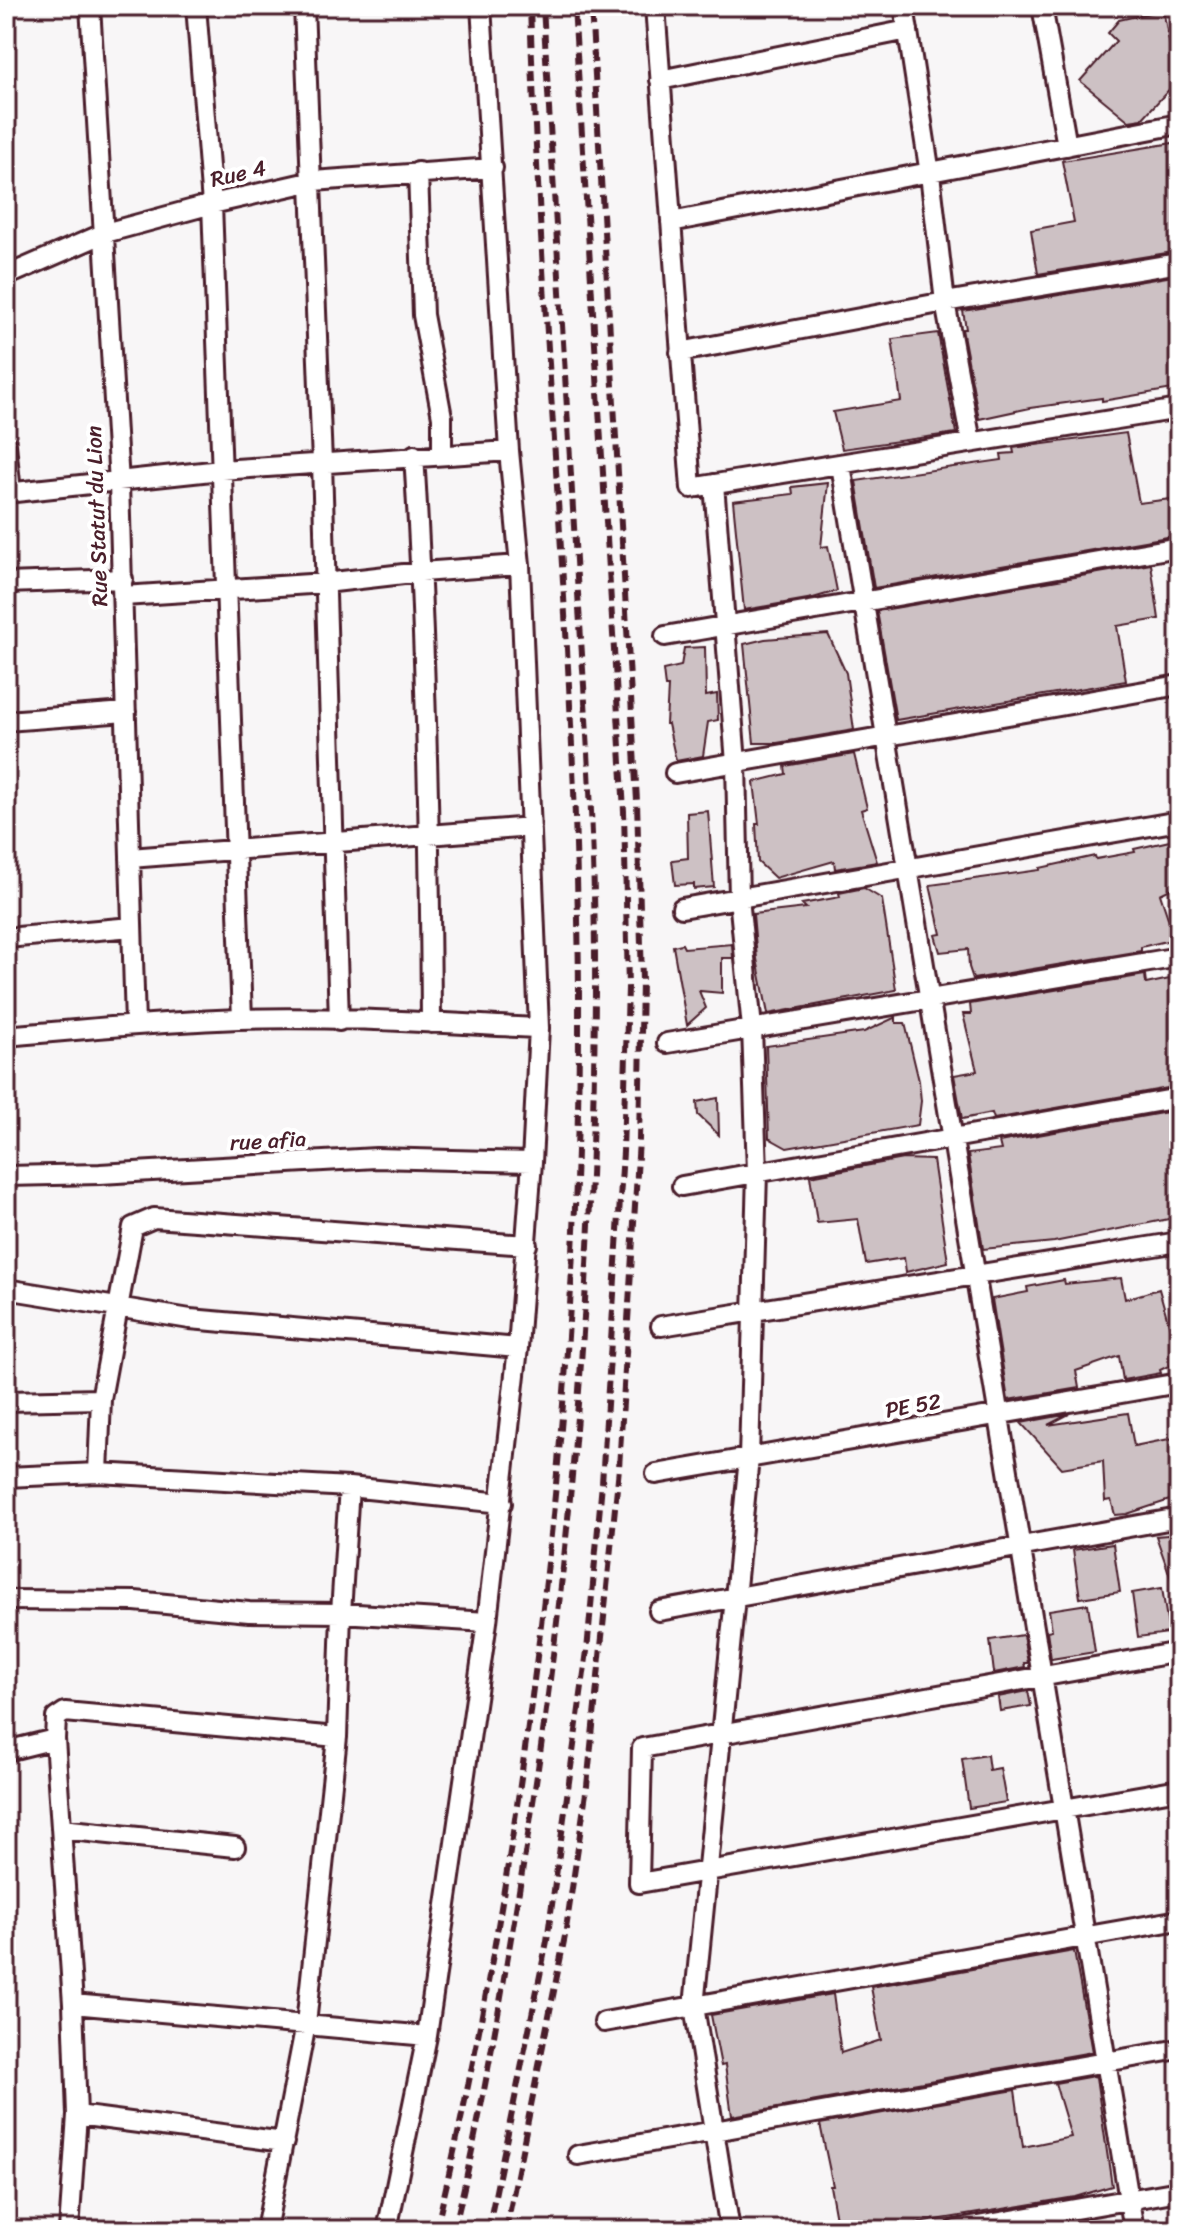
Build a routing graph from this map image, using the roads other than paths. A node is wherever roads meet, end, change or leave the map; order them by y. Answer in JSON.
{"nodes":[{"id":1,"x":90,"y":6,"type":"edge"},
{"id":2,"x":196,"y":6,"type":"edge"},
{"id":3,"x":304,"y":6,"type":"edge"},
{"id":4,"x":481,"y":6,"type":"edge"},
{"id":5,"x":655,"y":6,"type":"edge"},
{"id":6,"x":904,"y":6,"type":"edge"},
{"id":7,"x":1042,"y":6,"type":"edge"},
{"id":8,"x":908,"y":30,"type":"junction"},
{"id":9,"x":660,"y":80,"type":"junction"},
{"id":10,"x":1179,"y":124,"type":"edge"},
{"id":11,"x":1067,"y":146,"type":"junction"},
{"id":12,"x":493,"y":168,"type":"junction"},
{"id":13,"x":418,"y":172,"type":"junction"},
{"id":14,"x":930,"y":174,"type":"junction"},
{"id":15,"x":313,"y":181,"type":"junction"},
{"id":16,"x":212,"y":204,"type":"junction"},
{"id":17,"x":671,"y":222,"type":"junction"},
{"id":18,"x":105,"y":233,"type":"junction"},
{"id":19,"x":1179,"y":263,"type":"edge"},
{"id":20,"x":7,"y":271,"type":"edge"},
{"id":21,"x":945,"y":302,"type":"junction"},
{"id":22,"x":680,"y":352,"type":"junction"},
{"id":23,"x":1179,"y":409,"type":"edge"},
{"id":24,"x":971,"y":442,"type":"junction"},
{"id":25,"x":6,"y":445,"type":"edge"},
{"id":26,"x":509,"y":451,"type":"junction"},
{"id":27,"x":442,"y":454,"type":"junction"},
{"id":28,"x":414,"y":455,"type":"junction"},
{"id":29,"x":322,"y":463,"type":"junction"},
{"id":30,"x":841,"y":465,"type":"junction"},
{"id":31,"x":221,"y":470,"type":"junction"},
{"id":32,"x":119,"y":483,"type":"junction"},
{"id":33,"x":714,"y":484,"type":"junction"},
{"id":34,"x":8,"y":492,"type":"edge"},
{"id":35,"x":1179,"y":547,"type":"edge"},
{"id":36,"x":520,"y":565,"type":"junction"},
{"id":37,"x":421,"y":572,"type":"junction"},
{"id":38,"x":6,"y":583,"type":"edge"},
{"id":39,"x":325,"y":583,"type":"junction"},
{"id":40,"x":123,"y":588,"type":"junction"},
{"id":41,"x":227,"y":588,"type":"junction"},
{"id":42,"x":863,"y":601,"type":"junction"},
{"id":43,"x":726,"y":625,"type":"junction"},
{"id":44,"x":665,"y":636,"type":"dead end"},
{"id":45,"x":1179,"y":685,"type":"edge"},
{"id":46,"x":126,"y":712,"type":"junction"},
{"id":47,"x":6,"y":721,"type":"edge"},
{"id":48,"x":886,"y":736,"type":"junction"},
{"id":49,"x":736,"y":763,"type":"junction"},
{"id":50,"x":675,"y":773,"type":"dead end"},
{"id":51,"x":1179,"y":821,"type":"edge"},
{"id":52,"x":531,"y":827,"type":"junction"},
{"id":53,"x":430,"y":835,"type":"junction"},
{"id":54,"x":333,"y":843,"type":"junction"},
{"id":55,"x":237,"y":850,"type":"junction"},
{"id":56,"x":130,"y":858,"type":"junction"},
{"id":57,"x":908,"y":868,"type":"junction"},
{"id":58,"x":739,"y":898,"type":"junction"},
{"id":59,"x":682,"y":908,"type":"dead end"},
{"id":60,"x":132,"y":927,"type":"junction"},
{"id":61,"x":6,"y":938,"type":"edge"},
{"id":62,"x":1179,"y":957,"type":"edge"},
{"id":63,"x":929,"y":998,"type":"junction"},
{"id":64,"x":242,"y":1019,"type":"junction"},
{"id":65,"x":339,"y":1021,"type":"junction"},
{"id":66,"x":431,"y":1023,"type":"junction"},
{"id":67,"x":135,"y":1025,"type":"junction"},
{"id":68,"x":539,"y":1028,"type":"junction"},
{"id":69,"x":752,"y":1028,"type":"junction"},
{"id":70,"x":6,"y":1029,"type":"edge"},
{"id":71,"x":6,"y":1036,"type":"edge"},
{"id":72,"x":667,"y":1043,"type":"dead end"},
{"id":73,"x":1179,"y":1098,"type":"edge"},
{"id":74,"x":953,"y":1138,"type":"junction"},
{"id":75,"x":532,"y":1162,"type":"junction"},
{"id":76,"x":757,"y":1172,"type":"junction"},
{"id":77,"x":6,"y":1176,"type":"edge"},
{"id":78,"x":682,"y":1186,"type":"dead end"},
{"id":79,"x":1179,"y":1242,"type":"edge"},
{"id":80,"x":527,"y":1245,"type":"junction"},
{"id":81,"x":975,"y":1275,"type":"junction"},
{"id":82,"x":6,"y":1289,"type":"edge"},
{"id":83,"x":120,"y":1306,"type":"junction"},
{"id":84,"x":751,"y":1312,"type":"junction"},
{"id":85,"x":661,"y":1326,"type":"dead end"},
{"id":86,"x":518,"y":1348,"type":"junction"},
{"id":87,"x":1179,"y":1383,"type":"edge"},
{"id":88,"x":101,"y":1399,"type":"junction"},
{"id":89,"x":6,"y":1401,"type":"edge"},
{"id":90,"x":999,"y":1414,"type":"junction"},
{"id":91,"x":749,"y":1458,"type":"junction"},
{"id":92,"x":98,"y":1473,"type":"junction"},
{"id":93,"x":656,"y":1474,"type":"dead end"},
{"id":94,"x":6,"y":1477,"type":"edge"},
{"id":95,"x":349,"y":1487,"type":"junction"},
{"id":96,"x":502,"y":1503,"type":"junction"},
{"id":97,"x":1179,"y":1518,"type":"edge"},
{"id":98,"x":1021,"y":1548,"type":"junction"},
{"id":99,"x":736,"y":1598,"type":"junction"},
{"id":100,"x":6,"y":1600,"type":"edge"},
{"id":101,"x":659,"y":1611,"type":"dead end"},
{"id":102,"x":341,"y":1613,"type":"junction"},
{"id":103,"x":487,"y":1622,"type":"junction"},
{"id":104,"x":1179,"y":1652,"type":"edge"},
{"id":105,"x":1042,"y":1676,"type":"junction"},
{"id":106,"x":720,"y":1734,"type":"junction"},
{"id":107,"x":337,"y":1737,"type":"junction"},
{"id":108,"x":55,"y":1739,"type":"junction"},
{"id":109,"x":6,"y":1751,"type":"edge"},
{"id":110,"x":1179,"y":1789,"type":"edge"},
{"id":111,"x":1064,"y":1809,"type":"junction"},
{"id":112,"x":61,"y":1829,"type":"junction"},
{"id":113,"x":235,"y":1847,"type":"dead end"},
{"id":114,"x":708,"y":1871,"type":"junction"},
{"id":115,"x":1179,"y":1920,"type":"edge"},
{"id":116,"x":1086,"y":1936,"type":"junction"},
{"id":117,"x":73,"y":2004,"type":"junction"},
{"id":118,"x":694,"y":2006,"type":"junction"},
{"id":119,"x":604,"y":2022,"type":"dead end"},
{"id":120,"x":306,"y":2024,"type":"junction"},
{"id":121,"x":427,"y":2036,"type":"junction"},
{"id":122,"x":1179,"y":2049,"type":"edge"},
{"id":123,"x":1106,"y":2062,"type":"junction"},
{"id":124,"x":77,"y":2115,"type":"junction"},
{"id":125,"x":712,"y":2130,"type":"junction"},
{"id":126,"x":284,"y":2142,"type":"junction"},
{"id":127,"x":578,"y":2155,"type":"dead end"},
{"id":128,"x":1179,"y":2191,"type":"edge"},
{"id":129,"x":1129,"y":2200,"type":"junction"},
{"id":130,"x":69,"y":2230,"type":"edge"},
{"id":131,"x":266,"y":2230,"type":"edge"},
{"id":132,"x":387,"y":2230,"type":"edge"},
{"id":133,"x":730,"y":2230,"type":"edge"},
{"id":134,"x":955,"y":2230,"type":"edge"},
{"id":135,"x":1134,"y":2230,"type":"edge"}],
"edges":[{"from":1,"to":18,"type":"street","name":"Rue Statut du Lion"},
{"from":2,"to":16,"type":"street"},
{"from":3,"to":15,"type":"street"},
{"from":4,"to":12,"type":"street"},
{"from":5,"to":9,"type":"street"},
{"from":6,"to":8,"type":"street"},
{"from":7,"to":11,"type":"street"},
{"from":8,"to":9,"type":"street"},
{"from":8,"to":14,"type":"street"},
{"from":9,"to":17,"type":"street"},
{"from":10,"to":11,"type":"street"},
{"from":11,"to":14,"type":"street"},
{"from":12,"to":13,"type":"street","name":"Rue 4"},
{"from":12,"to":26,"type":"street"},
{"from":13,"to":15,"type":"street","name":"Rue 4"},
{"from":13,"to":27,"type":"street"},
{"from":14,"to":17,"type":"street"},
{"from":14,"to":21,"type":"street"},
{"from":15,"to":16,"type":"street","name":"Rue 4"},
{"from":15,"to":29,"type":"street"},
{"from":16,"to":18,"type":"street","name":"Rue 4"},
{"from":16,"to":31,"type":"street"},
{"from":17,"to":22,"type":"street"},
{"from":18,"to":20,"type":"street","name":"Rue 4"},
{"from":18,"to":32,"type":"street","name":"Rue Statut du Lion"},
{"from":19,"to":21,"type":"street"},
{"from":21,"to":22,"type":"street"},
{"from":21,"to":24,"type":"street"},
{"from":22,"to":33,"type":"street"},
{"from":23,"to":24,"type":"street"},
{"from":24,"to":30,"type":"street"},
{"from":25,"to":34,"type":"street"},
{"from":26,"to":27,"type":"street"},
{"from":26,"to":36,"type":"street"},
{"from":27,"to":28,"type":"street"},
{"from":28,"to":29,"type":"street"},
{"from":28,"to":37,"type":"street"},
{"from":29,"to":31,"type":"street"},
{"from":29,"to":39,"type":"street"},
{"from":30,"to":33,"type":"street"},
{"from":30,"to":42,"type":"street"},
{"from":31,"to":32,"type":"street"},
{"from":31,"to":41,"type":"street"},
{"from":32,"to":34,"type":"street"},
{"from":32,"to":40,"type":"street","name":"Rue Statut du Lion"},
{"from":33,"to":43,"type":"street"},
{"from":35,"to":42,"type":"street"},
{"from":36,"to":37,"type":"street"},
{"from":36,"to":52,"type":"street"},
{"from":37,"to":39,"type":"street"},
{"from":37,"to":53,"type":"street"},
{"from":38,"to":40,"type":"street"},
{"from":39,"to":41,"type":"street"},
{"from":39,"to":54,"type":"street"},
{"from":40,"to":41,"type":"street"},
{"from":40,"to":46,"type":"street","name":"Rue Statut du Lion"},
{"from":41,"to":55,"type":"street"},
{"from":42,"to":43,"type":"street"},
{"from":42,"to":48,"type":"street"},
{"from":43,"to":44,"type":"street"},
{"from":43,"to":49,"type":"street"},
{"from":45,"to":48,"type":"street"},
{"from":46,"to":47,"type":"street"},
{"from":46,"to":56,"type":"street","name":"Rue Statut du Lion"},
{"from":48,"to":49,"type":"street"},
{"from":48,"to":57,"type":"street"},
{"from":49,"to":50,"type":"street"},
{"from":49,"to":58,"type":"street"},
{"from":51,"to":57,"type":"street"},
{"from":52,"to":53,"type":"street"},
{"from":52,"to":68,"type":"street"},
{"from":53,"to":54,"type":"street"},
{"from":53,"to":66,"type":"street"},
{"from":54,"to":55,"type":"street"},
{"from":54,"to":65,"type":"street"},
{"from":55,"to":56,"type":"street"},
{"from":55,"to":64,"type":"street"},
{"from":56,"to":60,"type":"street","name":"Rue Statut du Lion"},
{"from":57,"to":58,"type":"street"},
{"from":57,"to":63,"type":"street"},
{"from":58,"to":59,"type":"street"},
{"from":58,"to":69,"type":"street"},
{"from":60,"to":61,"type":"street"},
{"from":60,"to":67,"type":"street","name":"Rue Statut du Lion"},
{"from":62,"to":63,"type":"street"},
{"from":63,"to":69,"type":"street"},
{"from":63,"to":74,"type":"street"},
{"from":64,"to":65,"type":"street"},
{"from":64,"to":67,"type":"street"},
{"from":65,"to":66,"type":"street"},
{"from":66,"to":68,"type":"street"},
{"from":67,"to":71,"type":"street"},
{"from":68,"to":75,"type":"street"},
{"from":69,"to":72,"type":"street"},
{"from":69,"to":76,"type":"street"},
{"from":70,"to":71,"type":"street"},
{"from":73,"to":74,"type":"street"},
{"from":74,"to":76,"type":"street"},
{"from":74,"to":81,"type":"street"},
{"from":75,"to":77,"type":"street","name":"rue afia"},
{"from":75,"to":80,"type":"street"},
{"from":76,"to":78,"type":"street"},
{"from":76,"to":84,"type":"street"},
{"from":79,"to":81,"type":"street"},
{"from":80,"to":83,"type":"street"},
{"from":80,"to":86,"type":"street"},
{"from":81,"to":84,"type":"street"},
{"from":81,"to":90,"type":"street"},
{"from":82,"to":83,"type":"street"},
{"from":83,"to":86,"type":"street"},
{"from":83,"to":88,"type":"street"},
{"from":84,"to":85,"type":"street"},
{"from":84,"to":91,"type":"street"},
{"from":86,"to":96,"type":"street"},
{"from":87,"to":90,"type":"street","name":"PE 52"},
{"from":88,"to":89,"type":"street"},
{"from":88,"to":92,"type":"street"},
{"from":90,"to":91,"type":"street","name":"PE 52"},
{"from":90,"to":98,"type":"street"},
{"from":91,"to":93,"type":"street","name":"PE 52"},
{"from":91,"to":99,"type":"street"},
{"from":92,"to":94,"type":"street"},
{"from":92,"to":95,"type":"street"},
{"from":95,"to":96,"type":"street"},
{"from":95,"to":102,"type":"street"},
{"from":96,"to":103,"type":"street"},
{"from":97,"to":98,"type":"street"},
{"from":98,"to":99,"type":"street"},
{"from":98,"to":105,"type":"street"},
{"from":99,"to":101,"type":"street"},
{"from":99,"to":106,"type":"street"},
{"from":100,"to":102,"type":"street"},
{"from":102,"to":103,"type":"street"},
{"from":102,"to":107,"type":"street"},
{"from":103,"to":121,"type":"street"},
{"from":104,"to":105,"type":"street"},
{"from":105,"to":106,"type":"street"},
{"from":105,"to":111,"type":"street"},
{"from":106,"to":114,"type":"street"},
{"from":106,"to":114,"type":"street"},
{"from":107,"to":108,"type":"street"},
{"from":107,"to":120,"type":"street"},
{"from":108,"to":109,"type":"street"},
{"from":108,"to":112,"type":"street"},
{"from":110,"to":111,"type":"street"},
{"from":111,"to":114,"type":"street"},
{"from":111,"to":116,"type":"street"},
{"from":112,"to":113,"type":"street"},
{"from":112,"to":117,"type":"street"},
{"from":114,"to":118,"type":"street"},
{"from":115,"to":116,"type":"street"},
{"from":116,"to":118,"type":"street"},
{"from":116,"to":123,"type":"street"},
{"from":117,"to":120,"type":"street"},
{"from":117,"to":124,"type":"street"},
{"from":118,"to":119,"type":"street"},
{"from":118,"to":125,"type":"street"},
{"from":120,"to":121,"type":"street"},
{"from":120,"to":126,"type":"street"},
{"from":121,"to":132,"type":"street"},
{"from":122,"to":123,"type":"street"},
{"from":123,"to":125,"type":"street"},
{"from":123,"to":129,"type":"street"},
{"from":124,"to":126,"type":"street"},
{"from":124,"to":130,"type":"street"},
{"from":125,"to":127,"type":"street"},
{"from":125,"to":133,"type":"street"},
{"from":126,"to":131,"type":"street"},
{"from":128,"to":129,"type":"street"},
{"from":129,"to":134,"type":"street"},
{"from":129,"to":135,"type":"street"}]}
